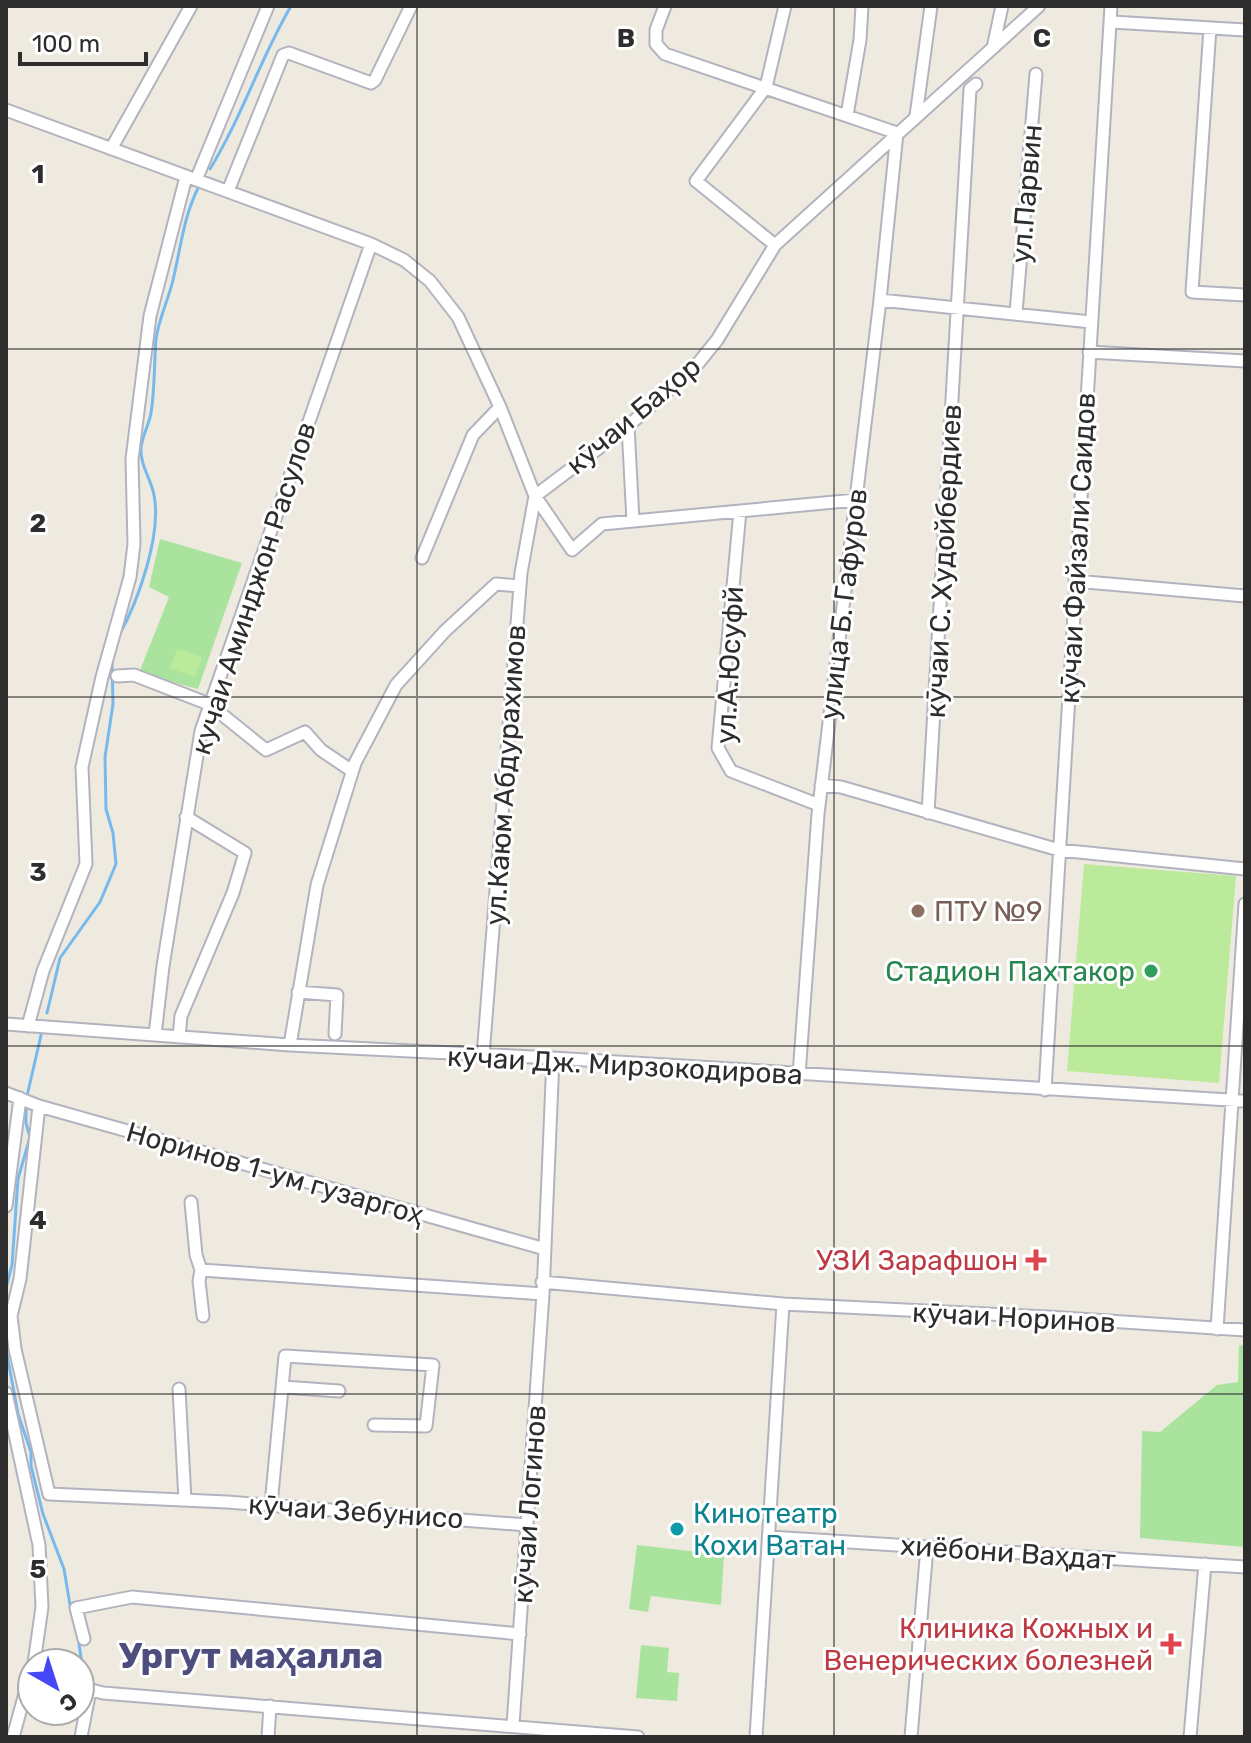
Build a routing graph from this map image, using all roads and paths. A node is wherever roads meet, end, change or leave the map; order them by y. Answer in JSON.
{"nodes":[{"id":1,"x":191,"y":6,"type":"edge"},
{"id":2,"x":268,"y":6,"type":"edge"},
{"id":3,"x":411,"y":6,"type":"edge"},
{"id":4,"x":665,"y":6,"type":"edge"},
{"id":5,"x":785,"y":6,"type":"edge"},
{"id":6,"x":862,"y":6,"type":"edge"},
{"id":7,"x":931,"y":6,"type":"edge"},
{"id":8,"x":1002,"y":6,"type":"edge"},
{"id":9,"x":1039,"y":6,"type":"edge"},
{"id":10,"x":1111,"y":6,"type":"edge"},
{"id":11,"x":1112,"y":22,"type":"junction"},
{"id":12,"x":1210,"y":28,"type":"junction"},
{"id":13,"x":1245,"y":30,"type":"edge"},
{"id":14,"x":993,"y":48,"type":"junction"},
{"id":15,"x":1036,"y":74,"type":"dead end"},
{"id":16,"x":976,"y":84,"type":"dead end"},
{"id":17,"x":766,"y":87,"type":"junction"},
{"id":18,"x":6,"y":110,"type":"edge"},
{"id":19,"x":847,"y":115,"type":"junction"},
{"id":20,"x":916,"y":117,"type":"junction"},
{"id":21,"x":897,"y":133,"type":"junction"},
{"id":22,"x":111,"y":149,"type":"junction"},
{"id":23,"x":191,"y":178,"type":"junction"},
{"id":24,"x":228,"y":191,"type":"junction"},
{"id":25,"x":371,"y":244,"type":"junction"},
{"id":26,"x":775,"y":245,"type":"junction"},
{"id":27,"x":1245,"y":295,"type":"edge"},
{"id":28,"x":880,"y":300,"type":"junction"},
{"id":29,"x":958,"y":309,"type":"junction"},
{"id":30,"x":1016,"y":313,"type":"junction"},
{"id":31,"x":1091,"y":322,"type":"junction"},
{"id":32,"x":1089,"y":352,"type":"junction"},
{"id":33,"x":1245,"y":361,"type":"edge"},
{"id":34,"x":500,"y":407,"type":"junction"},
{"id":35,"x":628,"y":426,"type":"junction"},
{"id":36,"x":535,"y":496,"type":"junction"},
{"id":37,"x":856,"y":500,"type":"junction"},
{"id":38,"x":740,"y":511,"type":"junction"},
{"id":39,"x":633,"y":521,"type":"junction"},
{"id":40,"x":422,"y":558,"type":"dead end"},
{"id":41,"x":1075,"y":581,"type":"junction"},
{"id":42,"x":520,"y":586,"type":"junction"},
{"id":43,"x":1245,"y":596,"type":"edge"},
{"id":44,"x":117,"y":676,"type":"dead end"},
{"id":45,"x":209,"y":704,"type":"junction"},
{"id":46,"x":823,"y":767,"type":"junction"},
{"id":47,"x":352,"y":771,"type":"junction"},
{"id":48,"x":821,"y":785,"type":"junction"},
{"id":49,"x":841,"y":787,"type":"junction"},
{"id":50,"x":819,"y":805,"type":"junction"},
{"id":51,"x":928,"y":813,"type":"junction"},
{"id":52,"x":186,"y":817,"type":"junction"},
{"id":53,"x":1059,"y":850,"type":"junction"},
{"id":54,"x":1245,"y":869,"type":"edge"},
{"id":55,"x":1245,"y":904,"type":"edge"},
{"id":56,"x":298,"y":992,"type":"junction"},
{"id":57,"x":6,"y":1024,"type":"edge"},
{"id":58,"x":28,"y":1026,"type":"junction"},
{"id":59,"x":335,"y":1034,"type":"dead end"},
{"id":60,"x":155,"y":1035,"type":"junction"},
{"id":61,"x":179,"y":1037,"type":"junction"},
{"id":62,"x":290,"y":1045,"type":"junction"},
{"id":63,"x":483,"y":1056,"type":"junction"},
{"id":64,"x":553,"y":1058,"type":"junction"},
{"id":65,"x":799,"y":1075,"type":"junction"},
{"id":66,"x":1045,"y":1090,"type":"junction"},
{"id":67,"x":6,"y":1093,"type":"edge"},
{"id":68,"x":1239,"y":1101,"type":"edge"},
{"id":69,"x":28,"y":1102,"type":"junction"},
{"id":70,"x":191,"y":1202,"type":"dead end"},
{"id":71,"x":6,"y":1206,"type":"edge"},
{"id":72,"x":545,"y":1249,"type":"junction"},
{"id":73,"x":201,"y":1270,"type":"junction"},
{"id":74,"x":542,"y":1288,"type":"junction"},
{"id":75,"x":783,"y":1304,"type":"junction"},
{"id":76,"x":203,"y":1316,"type":"dead end"},
{"id":77,"x":1217,"y":1329,"type":"junction"},
{"id":78,"x":1245,"y":1330,"type":"edge"},
{"id":79,"x":283,"y":1387,"type":"junction"},
{"id":80,"x":179,"y":1389,"type":"dead end"},
{"id":81,"x":339,"y":1391,"type":"dead end"},
{"id":82,"x":6,"y":1395,"type":"edge"},
{"id":83,"x":374,"y":1425,"type":"dead end"},
{"id":84,"x":45,"y":1474,"type":"junction"},
{"id":85,"x":22,"y":1475,"type":"junction"},
{"id":86,"x":185,"y":1500,"type":"junction"},
{"id":87,"x":271,"y":1505,"type":"junction"},
{"id":88,"x":527,"y":1525,"type":"junction"},
{"id":89,"x":770,"y":1537,"type":"junction"},
{"id":90,"x":927,"y":1547,"type":"junction"},
{"id":91,"x":1205,"y":1564,"type":"junction"},
{"id":92,"x":1245,"y":1567,"type":"edge"},
{"id":93,"x":520,"y":1634,"type":"junction"},
{"id":94,"x":84,"y":1639,"type":"dead end"},
{"id":95,"x":36,"y":1647,"type":"edge"},
{"id":96,"x":96,"y":1691,"type":"edge"},
{"id":97,"x":270,"y":1706,"type":"junction"},
{"id":98,"x":519,"y":1730,"type":"edge"},
{"id":99,"x":268,"y":1737,"type":"edge"},
{"id":100,"x":638,"y":1737,"type":"edge"},
{"id":101,"x":756,"y":1737,"type":"edge"},
{"id":102,"x":911,"y":1737,"type":"edge"},
{"id":103,"x":1190,"y":1737,"type":"edge"}],
"edges":[{"from":1,"to":22,"type":"street"},
{"from":2,"to":23,"type":"street"},
{"from":3,"to":24,"type":"street"},
{"from":4,"to":17,"type":"street"},
{"from":5,"to":17,"type":"street"},
{"from":6,"to":19,"type":"street"},
{"from":7,"to":20,"type":"street"},
{"from":8,"to":14,"type":"street"},
{"from":9,"to":14,"type":"street","name":"кӯчаи Баҳор"},
{"from":10,"to":11,"type":"street","name":"кӯчаи Файзали Саидов"},
{"from":11,"to":12,"type":"street"},
{"from":11,"to":31,"type":"street","name":"кӯчаи Файзали Саидов"},
{"from":12,"to":13,"type":"street"},
{"from":12,"to":27,"type":"street"},
{"from":14,"to":20,"type":"street","name":"кӯчаи Баҳор"},
{"from":15,"to":30,"type":"street","name":"ул.Парвин"},
{"from":16,"to":29,"type":"street","name":"кӯчаи С. Худойбердиев"},
{"from":17,"to":19,"type":"street"},
{"from":17,"to":26,"type":"street"},
{"from":18,"to":22,"type":"street"},
{"from":19,"to":21,"type":"street"},
{"from":20,"to":21,"type":"street","name":"кӯчаи Баҳор"},
{"from":21,"to":26,"type":"street","name":"кӯчаи Баҳор"},
{"from":21,"to":28,"type":"street","name":"улица Б. Гафуров"},
{"from":22,"to":23,"type":"street"},
{"from":23,"to":24,"type":"street"},
{"from":23,"to":58,"type":"street"},
{"from":24,"to":25,"type":"street"},
{"from":25,"to":34,"type":"street"},
{"from":25,"to":45,"type":"street","name":"кучаи Аминджон Расулов"},
{"from":26,"to":35,"type":"street","name":"кӯчаи Баҳор"},
{"from":28,"to":29,"type":"street"},
{"from":28,"to":37,"type":"street","name":"улица Б. Гафуров"},
{"from":29,"to":30,"type":"street"},
{"from":29,"to":51,"type":"street","name":"кӯчаи С. Худойбердиев"},
{"from":30,"to":31,"type":"street"},
{"from":31,"to":32,"type":"street","name":"кӯчаи Файзали Саидов"},
{"from":32,"to":33,"type":"street"},
{"from":32,"to":41,"type":"street","name":"кӯчаи Файзали Саидов"},
{"from":34,"to":36,"type":"street"},
{"from":34,"to":40,"type":"street"},
{"from":35,"to":36,"type":"street","name":"кӯчаи Баҳор"},
{"from":35,"to":39,"type":"street"},
{"from":36,"to":39,"type":"street"},
{"from":36,"to":42,"type":"street","name":"ул.Каюм Абдурахимов"},
{"from":37,"to":38,"type":"street"},
{"from":37,"to":46,"type":"street","name":"улица Б. Гафуров"},
{"from":38,"to":39,"type":"street"},
{"from":38,"to":50,"type":"street","name":"ул.А.Юсуфй"},
{"from":41,"to":43,"type":"street"},
{"from":41,"to":53,"type":"street","name":"кӯчаи Файзали Саидов"},
{"from":42,"to":47,"type":"street"},
{"from":42,"to":63,"type":"street","name":"ул.Каюм Абдурахимов"},
{"from":44,"to":45,"type":"street"},
{"from":45,"to":47,"type":"street"},
{"from":45,"to":52,"type":"street","name":"кучаи Аминджон Расулов"},
{"from":46,"to":48,"type":"street","name":"улица Б. Гафуров"},
{"from":46,"to":49,"type":"street"},
{"from":47,"to":56,"type":"street"},
{"from":48,"to":49,"type":"street"},
{"from":48,"to":50,"type":"street","name":"улица Б. Гафуров"},
{"from":49,"to":51,"type":"street"},
{"from":50,"to":65,"type":"street","name":"улица Б. Гафуров"},
{"from":51,"to":53,"type":"street"},
{"from":52,"to":60,"type":"street","name":"кучаи Аминджон Расулов"},
{"from":52,"to":61,"type":"street"},
{"from":53,"to":54,"type":"street"},
{"from":53,"to":66,"type":"street","name":"кӯчаи Файзали Саидов"},
{"from":55,"to":68,"type":"street"},
{"from":56,"to":59,"type":"street"},
{"from":56,"to":62,"type":"street"},
{"from":57,"to":58,"type":"street","name":"кӯчаи Дж. Мирзокодирова"},
{"from":58,"to":60,"type":"street","name":"кӯчаи Дж. Мирзокодирова"},
{"from":60,"to":61,"type":"street","name":"кӯчаи Дж. Мирзокодирова"},
{"from":61,"to":62,"type":"street","name":"кӯчаи Дж. Мирзокодирова"},
{"from":62,"to":63,"type":"street","name":"кӯчаи Дж. Мирзокодирова"},
{"from":63,"to":64,"type":"street","name":"кӯчаи Дж. Мирзокодирова"},
{"from":64,"to":65,"type":"street","name":"кӯчаи Дж. Мирзокодирова"},
{"from":64,"to":72,"type":"street"},
{"from":65,"to":66,"type":"street","name":"кӯчаи Дж. Мирзокодирова"},
{"from":66,"to":68,"type":"street","name":"кӯчаи Дж. Мирзокодирова"},
{"from":67,"to":69,"type":"street","name":"Норинов 1-ум гузаргоҳ"},
{"from":68,"to":77,"type":"street"},
{"from":69,"to":71,"type":"street"},
{"from":69,"to":72,"type":"street","name":"Норинов 1-ум гузаргоҳ"},
{"from":69,"to":84,"type":"street"},
{"from":70,"to":73,"type":"street"},
{"from":72,"to":74,"type":"street","name":"кӯчаи Логинов"},
{"from":73,"to":74,"type":"street","name":"кӯчаи Норинов"},
{"from":73,"to":76,"type":"street"},
{"from":74,"to":75,"type":"street","name":"кӯчаи Норинов"},
{"from":74,"to":88,"type":"street","name":"кӯчаи Логинов"},
{"from":75,"to":77,"type":"street","name":"кӯчаи Норинов"},
{"from":75,"to":89,"type":"street"},
{"from":77,"to":78,"type":"street","name":"кӯчаи Норинов"},
{"from":79,"to":81,"type":"street"},
{"from":79,"to":83,"type":"street"},
{"from":79,"to":87,"type":"street"},
{"from":80,"to":86,"type":"street"},
{"from":82,"to":85,"type":"street"},
{"from":84,"to":85,"type":"street"},
{"from":84,"to":86,"type":"street","name":"кӯчаи Зебунисо"},
{"from":85,"to":95,"type":"street"},
{"from":86,"to":87,"type":"street","name":"кӯчаи Зебунисо"},
{"from":87,"to":88,"type":"street","name":"кӯчаи Зебунисо"},
{"from":88,"to":93,"type":"street","name":"кӯчаи Логинов"},
{"from":89,"to":90,"type":"street","name":"хиёбони Ваҳдат"},
{"from":89,"to":101,"type":"street"},
{"from":90,"to":91,"type":"street","name":"хиёбони Ваҳдат"},
{"from":90,"to":102,"type":"street"},
{"from":91,"to":92,"type":"street","name":"хиёбони Ваҳдат"},
{"from":91,"to":103,"type":"street"},
{"from":93,"to":94,"type":"street"},
{"from":93,"to":98,"type":"street","name":"кӯчаи Логинов"},
{"from":96,"to":97,"type":"street"},
{"from":97,"to":98,"type":"street"},
{"from":97,"to":99,"type":"street"},
{"from":98,"to":100,"type":"street"}]}
